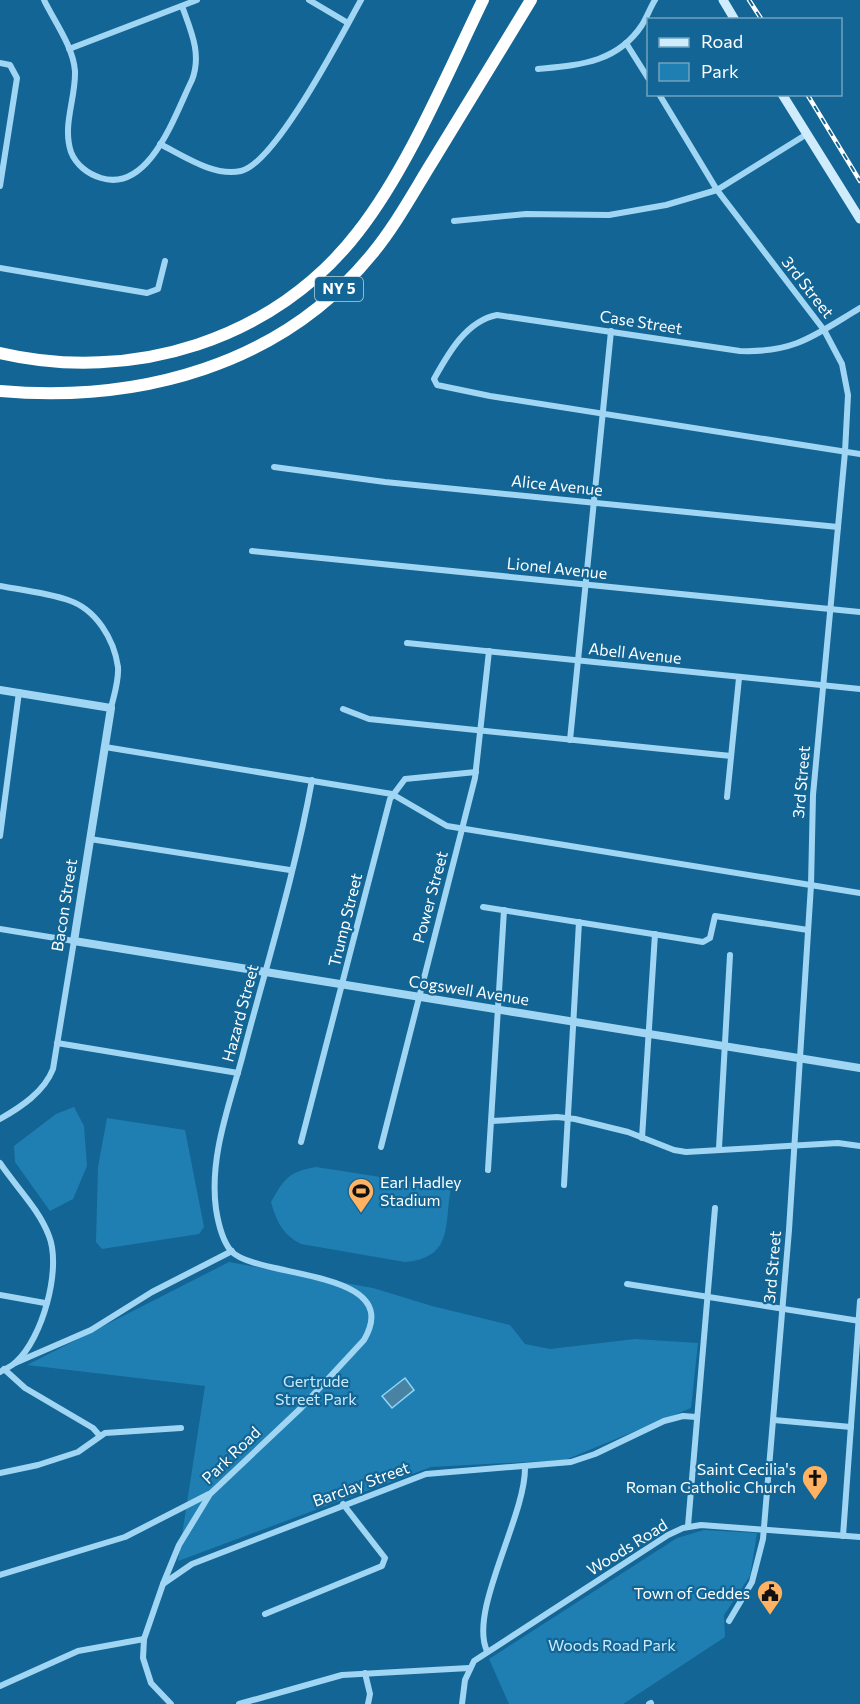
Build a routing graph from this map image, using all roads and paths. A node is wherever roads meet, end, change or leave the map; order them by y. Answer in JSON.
{"nodes":[{"id":1,"x":44,"y":0,"type":"edge"},
{"id":2,"x":197,"y":0,"type":"edge"},
{"id":3,"x":309,"y":0,"type":"edge"},
{"id":4,"x":361,"y":0,"type":"edge"},
{"id":5,"x":483,"y":0,"type":"edge"},
{"id":6,"x":531,"y":0,"type":"edge"},
{"id":7,"x":655,"y":0,"type":"edge"},
{"id":8,"x":723,"y":0,"type":"edge"},
{"id":9,"x":182,"y":6,"type":"junction"},
{"id":10,"x":734,"y":18,"type":"edge"},
{"id":11,"x":348,"y":22,"type":"junction"},
{"id":12,"x":626,"y":43,"type":"junction"},
{"id":13,"x":69,"y":49,"type":"junction"},
{"id":14,"x":0,"y":63,"type":"edge"},
{"id":15,"x":538,"y":69,"type":"dead end"},
{"id":16,"x":647,"y":76,"type":"edge"},
{"id":17,"x":660,"y":96,"type":"edge"},
{"id":18,"x":783,"y":96,"type":"edge"},
{"id":19,"x":807,"y":134,"type":"junction"},
{"id":20,"x":160,"y":144,"type":"junction"},
{"id":21,"x":0,"y":186,"type":"edge"},
{"id":22,"x":717,"y":190,"type":"junction"},
{"id":23,"x":860,"y":219,"type":"edge"},
{"id":24,"x":454,"y":221,"type":"dead end"},
{"id":25,"x":165,"y":261,"type":"dead end"},
{"id":26,"x":0,"y":268,"type":"edge"},
{"id":27,"x":860,"y":308,"type":"edge"},
{"id":28,"x":824,"y":330,"type":"junction"},
{"id":29,"x":611,"y":331,"type":"junction"},
{"id":30,"x":0,"y":353,"type":"edge"},
{"id":31,"x":0,"y":391,"type":"edge"},
{"id":32,"x":603,"y":415,"type":"junction"},
{"id":33,"x":845,"y":452,"type":"junction"},
{"id":34,"x":860,"y":454,"type":"edge"},
{"id":35,"x":274,"y":467,"type":"dead end"},
{"id":36,"x":594,"y":503,"type":"junction"},
{"id":37,"x":838,"y":527,"type":"junction"},
{"id":38,"x":252,"y":551,"type":"dead end"},
{"id":39,"x":585,"y":585,"type":"junction"},
{"id":40,"x":0,"y":586,"type":"edge"},
{"id":41,"x":830,"y":609,"type":"junction"},
{"id":42,"x":860,"y":612,"type":"edge"},
{"id":43,"x":407,"y":643,"type":"dead end"},
{"id":44,"x":489,"y":651,"type":"junction"},
{"id":45,"x":577,"y":660,"type":"junction"},
{"id":46,"x":739,"y":678,"type":"junction"},
{"id":47,"x":821,"y":686,"type":"junction"},
{"id":48,"x":860,"y":689,"type":"edge"},
{"id":49,"x":0,"y":690,"type":"edge"},
{"id":50,"x":19,"y":692,"type":"junction"},
{"id":51,"x":111,"y":708,"type":"junction"},
{"id":52,"x":344,"y":709,"type":"dead end"},
{"id":53,"x":482,"y":731,"type":"junction"},
{"id":54,"x":570,"y":740,"type":"junction"},
{"id":55,"x":105,"y":747,"type":"junction"},
{"id":56,"x":731,"y":756,"type":"junction"},
{"id":57,"x":476,"y":772,"type":"junction"},
{"id":58,"x":312,"y":780,"type":"junction"},
{"id":59,"x":392,"y":794,"type":"junction"},
{"id":60,"x":727,"y":797,"type":"dead end"},
{"id":61,"x":462,"y":829,"type":"junction"},
{"id":62,"x":0,"y":836,"type":"edge"},
{"id":63,"x":90,"y":839,"type":"junction"},
{"id":64,"x":290,"y":870,"type":"junction"},
{"id":65,"x":811,"y":885,"type":"junction"},
{"id":66,"x":860,"y":893,"type":"edge"},
{"id":67,"x":483,"y":907,"type":"dead end"},
{"id":68,"x":504,"y":910,"type":"junction"},
{"id":69,"x":579,"y":922,"type":"junction"},
{"id":70,"x":0,"y":929,"type":"edge"},
{"id":71,"x":808,"y":930,"type":"junction"},
{"id":72,"x":655,"y":934,"type":"junction"},
{"id":73,"x":74,"y":941,"type":"junction"},
{"id":74,"x":730,"y":956,"type":"dead end"},
{"id":75,"x":264,"y":972,"type":"junction"},
{"id":76,"x":342,"y":985,"type":"junction"},
{"id":77,"x":418,"y":997,"type":"junction"},
{"id":78,"x":498,"y":1010,"type":"junction"},
{"id":79,"x":573,"y":1022,"type":"junction"},
{"id":80,"x":649,"y":1034,"type":"junction"},
{"id":81,"x":57,"y":1043,"type":"junction"},
{"id":82,"x":725,"y":1046,"type":"junction"},
{"id":83,"x":800,"y":1058,"type":"junction"},
{"id":84,"x":860,"y":1068,"type":"edge"},
{"id":85,"x":238,"y":1073,"type":"junction"},
{"id":86,"x":568,"y":1118,"type":"junction"},
{"id":87,"x":0,"y":1119,"type":"edge"},
{"id":88,"x":492,"y":1121,"type":"junction"},
{"id":89,"x":642,"y":1138,"type":"junction"},
{"id":90,"x":301,"y":1142,"type":"dead end"},
{"id":91,"x":794,"y":1146,"type":"junction"},
{"id":92,"x":860,"y":1146,"type":"edge"},
{"id":93,"x":381,"y":1147,"type":"dead end"},
{"id":94,"x":719,"y":1148,"type":"junction"},
{"id":95,"x":0,"y":1163,"type":"edge"},
{"id":96,"x":488,"y":1170,"type":"dead end"},
{"id":97,"x":564,"y":1185,"type":"dead end"},
{"id":98,"x":716,"y":1208,"type":"dead end"},
{"id":99,"x":232,"y":1251,"type":"junction"},
{"id":100,"x":627,"y":1284,"type":"dead end"},
{"id":101,"x":0,"y":1294,"type":"edge"},
{"id":102,"x":706,"y":1297,"type":"junction"},
{"id":103,"x":860,"y":1301,"type":"edge"},
{"id":104,"x":45,"y":1303,"type":"junction"},
{"id":105,"x":782,"y":1309,"type":"junction"},
{"id":106,"x":859,"y":1321,"type":"edge"},
{"id":107,"x":15,"y":1363,"type":"junction"},
{"id":108,"x":2,"y":1371,"type":"edge"},
{"id":109,"x":696,"y":1417,"type":"junction"},
{"id":110,"x":774,"y":1420,"type":"junction"},
{"id":111,"x":851,"y":1427,"type":"junction"},
{"id":112,"x":181,"y":1428,"type":"dead end"},
{"id":113,"x":100,"y":1436,"type":"junction"},
{"id":114,"x":525,"y":1467,"type":"junction"},
{"id":115,"x":0,"y":1473,"type":"edge"},
{"id":116,"x":210,"y":1494,"type":"junction"},
{"id":117,"x":343,"y":1504,"type":"junction"},
{"id":118,"x":688,"y":1526,"type":"junction"},
{"id":119,"x":763,"y":1530,"type":"junction"},
{"id":120,"x":843,"y":1536,"type":"junction"},
{"id":121,"x":860,"y":1537,"type":"edge"},
{"id":122,"x":0,"y":1575,"type":"edge"},
{"id":123,"x":163,"y":1584,"type":"junction"},
{"id":124,"x":265,"y":1614,"type":"dead end"},
{"id":125,"x":729,"y":1621,"type":"dead end"},
{"id":126,"x":144,"y":1639,"type":"junction"},
{"id":127,"x":487,"y":1651,"type":"junction"},
{"id":128,"x":470,"y":1668,"type":"junction"},
{"id":129,"x":365,"y":1673,"type":"junction"},
{"id":130,"x":0,"y":1686,"type":"edge"},
{"id":131,"x":171,"y":1704,"type":"edge"},
{"id":132,"x":238,"y":1704,"type":"edge"},
{"id":133,"x":368,"y":1704,"type":"edge"},
{"id":134,"x":462,"y":1704,"type":"edge"}],
"edges":[{"from":1,"to":13,"type":"street"},
{"from":2,"to":9,"type":"street"},
{"from":3,"to":11,"type":"street"},
{"from":4,"to":11,"type":"street"},
{"from":5,"to":30,"type":"highway","number":"NY 5"},
{"from":6,"to":31,"type":"highway","number":"NY 5"},
{"from":7,"to":12,"type":"street"},
{"from":8,"to":10,"type":"main road"},
{"from":9,"to":13,"type":"street"},
{"from":9,"to":20,"type":"street"},
{"from":11,"to":20,"type":"street"},
{"from":12,"to":15,"type":"street"},
{"from":12,"to":16,"type":"street"},
{"from":13,"to":20,"type":"street"},
{"from":14,"to":21,"type":"street"},
{"from":17,"to":22,"type":"street","name":"3rd Street"},
{"from":18,"to":19,"type":"main road"},
{"from":19,"to":22,"type":"street"},
{"from":19,"to":23,"type":"main road"},
{"from":22,"to":24,"type":"street"},
{"from":22,"to":28,"type":"street","name":"3rd Street"},
{"from":25,"to":26,"type":"street"},
{"from":27,"to":28,"type":"street","name":"Case Street"},
{"from":28,"to":29,"type":"street","name":"Case Street"},
{"from":28,"to":33,"type":"street","name":"3rd Street"},
{"from":29,"to":32,"type":"street"},
{"from":29,"to":32,"type":"street","name":"Case Street"},
{"from":32,"to":33,"type":"street"},
{"from":32,"to":36,"type":"street"},
{"from":33,"to":34,"type":"street"},
{"from":33,"to":37,"type":"street","name":"3rd Street"},
{"from":35,"to":36,"type":"street","name":"Alice Avenue"},
{"from":36,"to":37,"type":"street","name":"Alice Avenue"},
{"from":36,"to":39,"type":"street"},
{"from":37,"to":41,"type":"street","name":"3rd Street"},
{"from":38,"to":39,"type":"street","name":"Lionel Avenue"},
{"from":39,"to":41,"type":"street","name":"Lionel Avenue"},
{"from":39,"to":45,"type":"street"},
{"from":40,"to":51,"type":"street"},
{"from":41,"to":42,"type":"street","name":"Lionel Avenue"},
{"from":41,"to":47,"type":"street","name":"3rd Street"},
{"from":43,"to":44,"type":"street","name":"Abell Avenue"},
{"from":44,"to":45,"type":"street","name":"Abell Avenue"},
{"from":44,"to":53,"type":"street","name":"Power Street"},
{"from":45,"to":46,"type":"street","name":"Abell Avenue"},
{"from":45,"to":54,"type":"street"},
{"from":46,"to":47,"type":"street","name":"Abell Avenue"},
{"from":46,"to":56,"type":"street"},
{"from":47,"to":48,"type":"street","name":"Abell Avenue"},
{"from":47,"to":65,"type":"street","name":"3rd Street"},
{"from":49,"to":50,"type":"street"},
{"from":50,"to":51,"type":"street"},
{"from":50,"to":62,"type":"street"},
{"from":51,"to":55,"type":"street","name":"Bacon Street"},
{"from":52,"to":53,"type":"street"},
{"from":53,"to":54,"type":"street"},
{"from":53,"to":57,"type":"street","name":"Power Street"},
{"from":54,"to":56,"type":"street"},
{"from":55,"to":58,"type":"street"},
{"from":55,"to":63,"type":"street","name":"Bacon Street"},
{"from":56,"to":60,"type":"street"},
{"from":57,"to":59,"type":"street"},
{"from":57,"to":61,"type":"street","name":"Power Street"},
{"from":58,"to":59,"type":"street"},
{"from":58,"to":64,"type":"street","name":"Hazard Street"},
{"from":59,"to":61,"type":"street"},
{"from":59,"to":76,"type":"street","name":"Trump Street"},
{"from":61,"to":65,"type":"street"},
{"from":61,"to":77,"type":"street","name":"Power Street"},
{"from":63,"to":64,"type":"street"},
{"from":63,"to":73,"type":"street","name":"Bacon Street"},
{"from":64,"to":75,"type":"street","name":"Hazard Street"},
{"from":65,"to":66,"type":"street"},
{"from":65,"to":71,"type":"street","name":"3rd Street"},
{"from":67,"to":68,"type":"street"},
{"from":68,"to":69,"type":"street"},
{"from":68,"to":78,"type":"street"},
{"from":69,"to":72,"type":"street"},
{"from":69,"to":79,"type":"street"},
{"from":70,"to":73,"type":"street"},
{"from":71,"to":72,"type":"street"},
{"from":71,"to":83,"type":"street","name":"3rd Street"},
{"from":72,"to":80,"type":"street"},
{"from":73,"to":75,"type":"street","name":"Cogswell Avenue"},
{"from":73,"to":81,"type":"street","name":"Bacon Street"},
{"from":74,"to":82,"type":"street"},
{"from":75,"to":76,"type":"street","name":"Cogswell Avenue"},
{"from":75,"to":85,"type":"street","name":"Hazard Street"},
{"from":76,"to":77,"type":"street","name":"Cogswell Avenue"},
{"from":76,"to":90,"type":"street","name":"Trump Street"},
{"from":77,"to":78,"type":"street","name":"Cogswell Avenue"},
{"from":77,"to":93,"type":"street","name":"Power Street"},
{"from":78,"to":79,"type":"street","name":"Cogswell Avenue"},
{"from":78,"to":88,"type":"street"},
{"from":79,"to":80,"type":"street","name":"Cogswell Avenue"},
{"from":79,"to":86,"type":"street"},
{"from":80,"to":82,"type":"street","name":"Cogswell Avenue"},
{"from":80,"to":89,"type":"street"},
{"from":81,"to":85,"type":"street"},
{"from":81,"to":87,"type":"street","name":"Bacon Street"},
{"from":82,"to":83,"type":"street","name":"Cogswell Avenue"},
{"from":82,"to":94,"type":"street"},
{"from":83,"to":84,"type":"street","name":"Cogswell Avenue"},
{"from":83,"to":91,"type":"street","name":"3rd Street"},
{"from":85,"to":99,"type":"street","name":"Hazard Street"},
{"from":86,"to":88,"type":"street"},
{"from":86,"to":89,"type":"street"},
{"from":86,"to":97,"type":"street"},
{"from":88,"to":96,"type":"street"},
{"from":89,"to":94,"type":"street"},
{"from":91,"to":92,"type":"street"},
{"from":91,"to":94,"type":"street"},
{"from":91,"to":105,"type":"street","name":"3rd Street"},
{"from":95,"to":104,"type":"street"},
{"from":98,"to":102,"type":"street"},
{"from":99,"to":107,"type":"street"},
{"from":99,"to":116,"type":"street","name":"Park Road"},
{"from":100,"to":102,"type":"street"},
{"from":101,"to":104,"type":"street"},
{"from":102,"to":105,"type":"street"},
{"from":102,"to":109,"type":"street"},
{"from":103,"to":106,"type":"street"},
{"from":104,"to":107,"type":"street"},
{"from":105,"to":106,"type":"street"},
{"from":105,"to":110,"type":"street","name":"3rd Street"},
{"from":106,"to":111,"type":"street"},
{"from":107,"to":108,"type":"street"},
{"from":108,"to":113,"type":"street"},
{"from":109,"to":114,"type":"street","name":"Barclay Street"},
{"from":109,"to":118,"type":"street"},
{"from":110,"to":111,"type":"street"},
{"from":110,"to":119,"type":"street","name":"3rd Street"},
{"from":111,"to":120,"type":"street"},
{"from":112,"to":113,"type":"street"},
{"from":113,"to":115,"type":"street"},
{"from":114,"to":117,"type":"street","name":"Barclay Street"},
{"from":114,"to":127,"type":"street"},
{"from":116,"to":122,"type":"street"},
{"from":116,"to":123,"type":"street","name":"Park Road"},
{"from":117,"to":123,"type":"street","name":"Barclay Street"},
{"from":117,"to":124,"type":"street"},
{"from":118,"to":119,"type":"street","name":"Woods Road"},
{"from":118,"to":127,"type":"street","name":"Woods Road"},
{"from":119,"to":120,"type":"street","name":"Woods Road"},
{"from":119,"to":125,"type":"street","name":"3rd Street"},
{"from":120,"to":121,"type":"street","name":"Woods Road"},
{"from":123,"to":126,"type":"street"},
{"from":126,"to":130,"type":"street"},
{"from":126,"to":131,"type":"street"},
{"from":127,"to":128,"type":"street","name":"Woods Road"},
{"from":128,"to":129,"type":"street"},
{"from":128,"to":134,"type":"street"},
{"from":129,"to":132,"type":"street"},
{"from":129,"to":133,"type":"street"}]}
